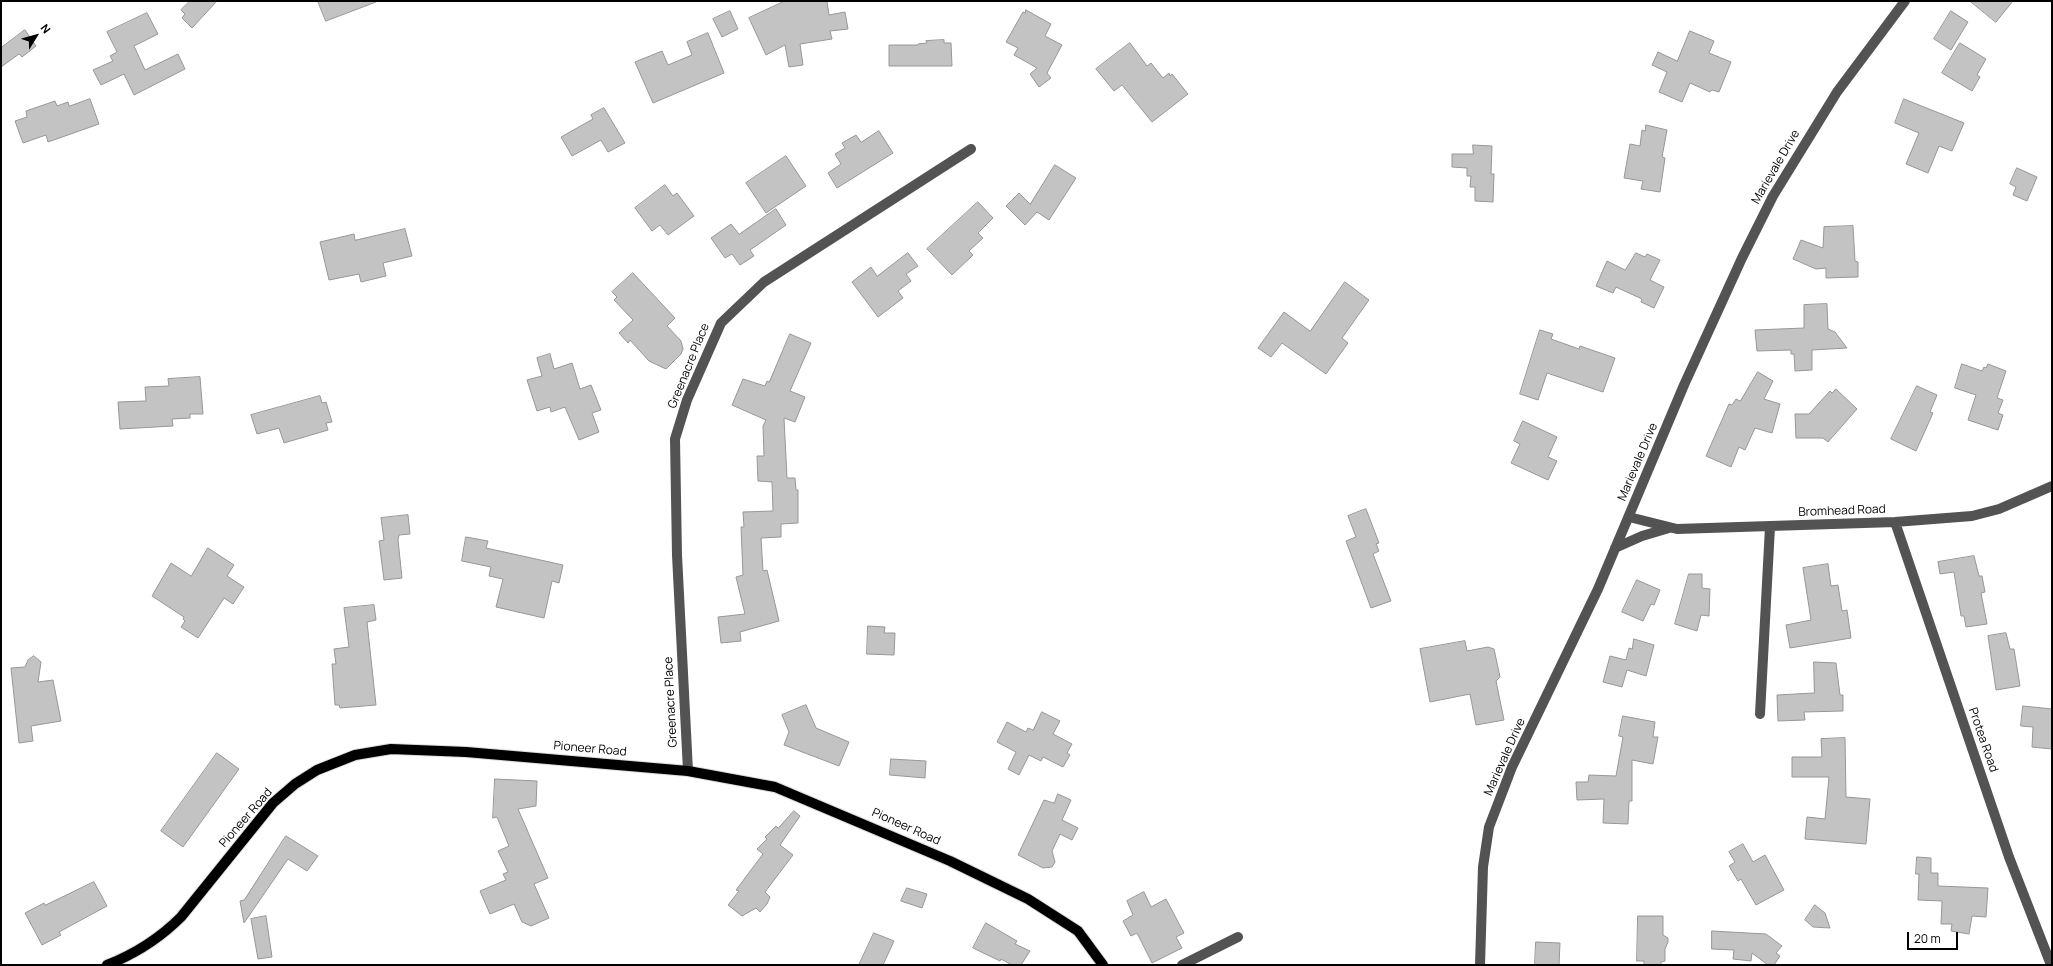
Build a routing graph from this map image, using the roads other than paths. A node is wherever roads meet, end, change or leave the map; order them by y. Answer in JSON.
{"nodes":[{"id":1,"x":1905,"y":1,"type":"edge"},
{"id":2,"x":971,"y":149,"type":"dead end"},
{"id":3,"x":2052,"y":486,"type":"edge"},
{"id":4,"x":1629,"y":516,"type":"junction"},
{"id":5,"x":1895,"y":522,"type":"junction"},
{"id":6,"x":1770,"y":527,"type":"junction"},
{"id":7,"x":1669,"y":528,"type":"junction"},
{"id":8,"x":1615,"y":548,"type":"junction"},
{"id":9,"x":1760,"y":714,"type":"dead end"},
{"id":10,"x":688,"y":770,"type":"junction"},
{"id":11,"x":1238,"y":937,"type":"dead end"},
{"id":12,"x":107,"y":965,"type":"edge"},
{"id":13,"x":1103,"y":965,"type":"edge"},
{"id":14,"x":1182,"y":965,"type":"edge"},
{"id":15,"x":1480,"y":965,"type":"edge"},
{"id":16,"x":2051,"y":965,"type":"edge"}],
"edges":[{"from":1,"to":4,"type":"street","name":"Marievale Drive"},
{"from":2,"to":10,"type":"street","name":"Greenacre Place"},
{"from":3,"to":5,"type":"street","name":"Bromhead Road"},
{"from":4,"to":7,"type":"street","name":"Bromhead Road"},
{"from":4,"to":8,"type":"street","name":"Marievale Drive"},
{"from":5,"to":6,"type":"street","name":"Bromhead Road"},
{"from":5,"to":16,"type":"street","name":"Protea Road"},
{"from":6,"to":7,"type":"street","name":"Bromhead Road"},
{"from":6,"to":9,"type":"street"},
{"from":7,"to":8,"type":"street"},
{"from":8,"to":15,"type":"street","name":"Marievale Drive"},
{"from":10,"to":12,"type":"main road","name":"Pioneer Road"},
{"from":10,"to":13,"type":"main road","name":"Pioneer Road"},
{"from":11,"to":14,"type":"street"}]}
